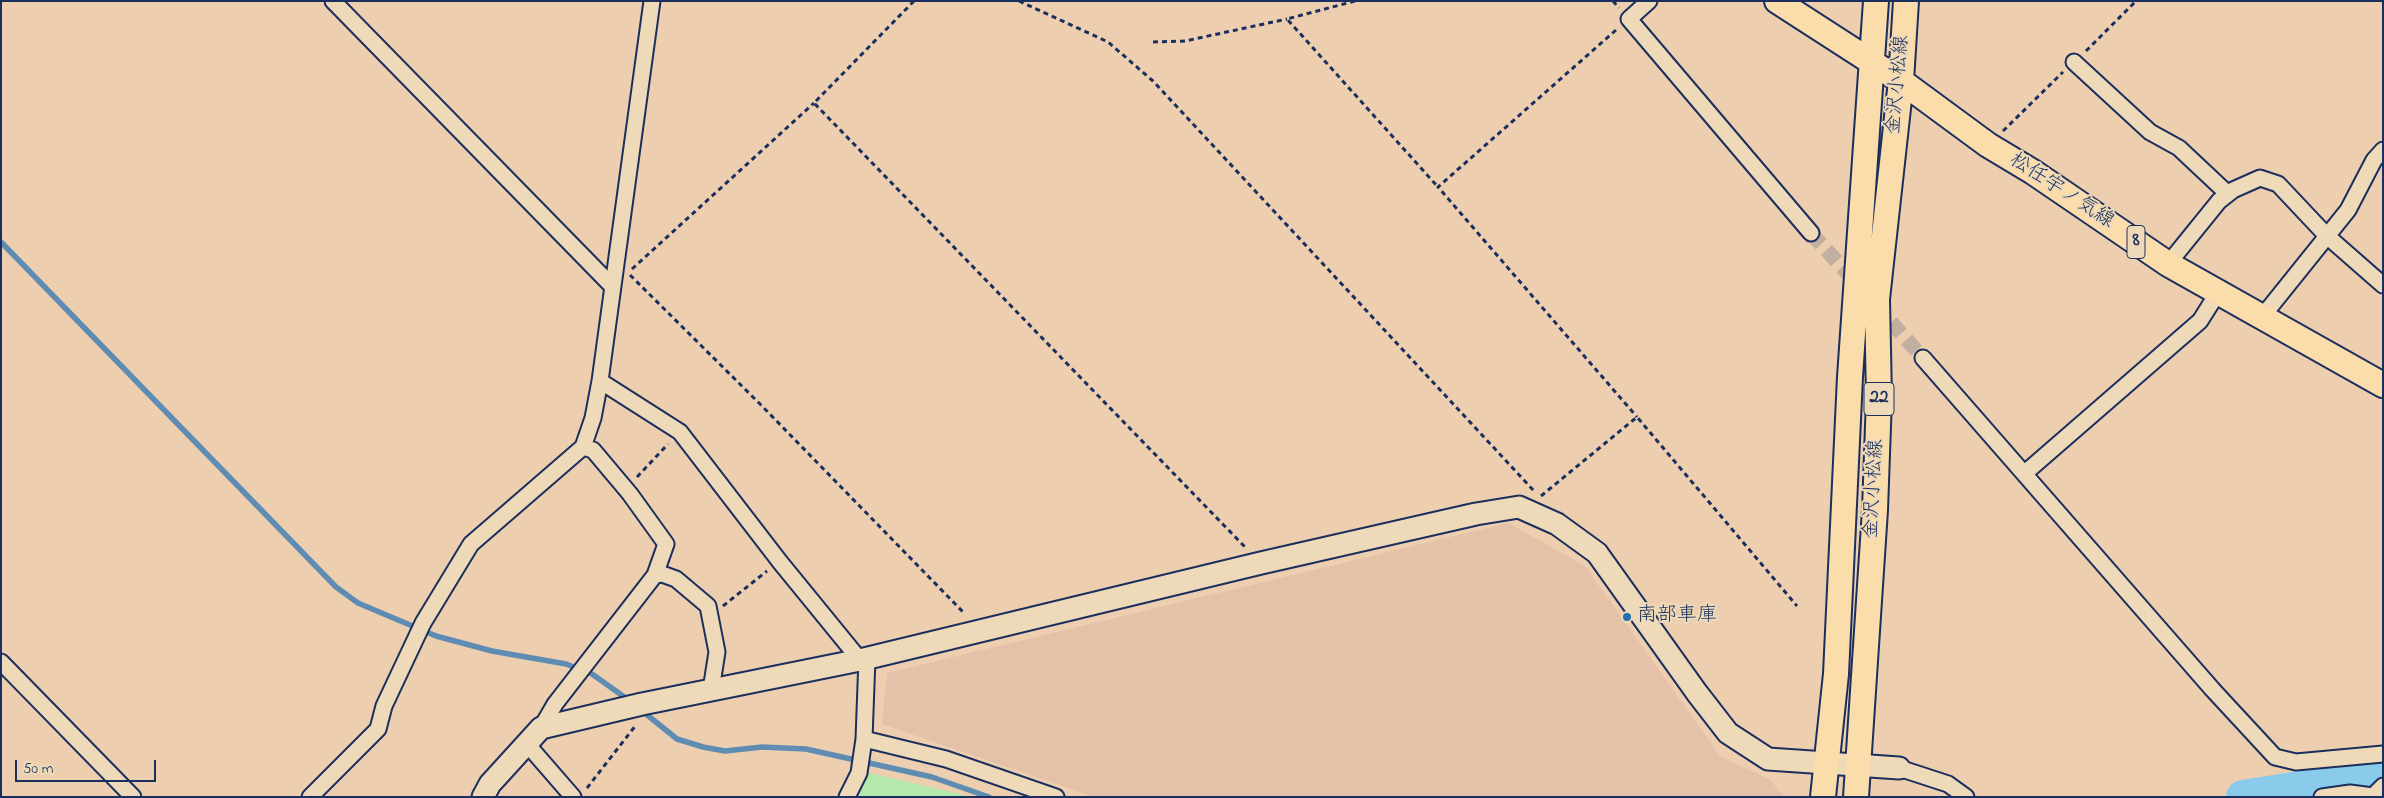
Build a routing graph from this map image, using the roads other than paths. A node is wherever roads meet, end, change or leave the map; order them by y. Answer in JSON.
{"nodes":[{"id":1,"x":333,"y":1,"type":"edge"},
{"id":2,"x":652,"y":1,"type":"edge"},
{"id":3,"x":1649,"y":1,"type":"edge"},
{"id":4,"x":1777,"y":1,"type":"edge"},
{"id":5,"x":1876,"y":1,"type":"edge"},
{"id":6,"x":1906,"y":1,"type":"edge"},
{"id":7,"x":2074,"y":62,"type":"dead end"},
{"id":8,"x":1873,"y":64,"type":"junction"},
{"id":9,"x":1901,"y":81,"type":"junction"},
{"id":10,"x":2383,"y":150,"type":"edge"},
{"id":11,"x":2228,"y":194,"type":"junction"},
{"id":12,"x":1811,"y":233,"type":"tunnel mouth"},
{"id":13,"x":2327,"y":236,"type":"junction"},
{"id":14,"x":2168,"y":264,"type":"junction"},
{"id":15,"x":2383,"y":285,"type":"edge"},
{"id":16,"x":613,"y":287,"type":"junction"},
{"id":17,"x":2217,"y":294,"type":"junction"},
{"id":18,"x":2262,"y":317,"type":"junction"},
{"id":19,"x":1924,"y":358,"type":"tunnel mouth"},
{"id":20,"x":600,"y":381,"type":"junction"},
{"id":21,"x":2383,"y":384,"type":"edge"},
{"id":22,"x":583,"y":446,"type":"junction"},
{"id":23,"x":2024,"y":473,"type":"junction"},
{"id":24,"x":655,"y":575,"type":"junction"},
{"id":25,"x":863,"y":659,"type":"junction"},
{"id":26,"x":1,"y":662,"type":"edge"},
{"id":27,"x":711,"y":690,"type":"junction"},
{"id":28,"x":541,"y":728,"type":"junction"},
{"id":29,"x":527,"y":744,"type":"junction"},
{"id":30,"x":862,"y":744,"type":"junction"},
{"id":31,"x":2383,"y":754,"type":"edge"},
{"id":32,"x":1824,"y":765,"type":"junction"},
{"id":33,"x":1859,"y":765,"type":"junction"},
{"id":34,"x":1899,"y":768,"type":"joint"},
{"id":35,"x":579,"y":793,"type":"edge"},
{"id":36,"x":2377,"y":793,"type":"edge"},
{"id":37,"x":133,"y":797,"type":"edge"},
{"id":38,"x":310,"y":797,"type":"edge"},
{"id":39,"x":483,"y":797,"type":"edge"},
{"id":40,"x":847,"y":797,"type":"edge"},
{"id":41,"x":1056,"y":797,"type":"edge"},
{"id":42,"x":1823,"y":797,"type":"edge"},
{"id":43,"x":1856,"y":797,"type":"edge"},
{"id":44,"x":1966,"y":797,"type":"edge"},
{"id":45,"x":2322,"y":797,"type":"edge"}],
"edges":[{"from":1,"to":16,"type":"street"},
{"from":2,"to":16,"type":"street"},
{"from":3,"to":12,"type":"street"},
{"from":4,"to":8,"type":"main road","name":"松任宇ノ気線"},
{"from":5,"to":8,"type":"main road","name":"金沢小松線","number":"22"},
{"from":6,"to":9,"type":"main road","name":"金沢小松線","number":"22"},
{"from":7,"to":11,"type":"street"},
{"from":8,"to":9,"type":"main road","name":"松任宇ノ気線"},
{"from":8,"to":32,"type":"main road","name":"金沢小松線","number":"22"},
{"from":9,"to":14,"type":"main road","name":"松任宇ノ気線","number":"8"},
{"from":9,"to":33,"type":"main road","name":"金沢小松線","number":"22"},
{"from":10,"to":13,"type":"street"},
{"from":11,"to":13,"type":"street"},
{"from":11,"to":14,"type":"street"},
{"from":13,"to":15,"type":"street"},
{"from":13,"to":18,"type":"street"},
{"from":14,"to":17,"type":"main road","name":"松任宇ノ気線","number":"8"},
{"from":16,"to":20,"type":"street"},
{"from":17,"to":18,"type":"main road","name":"松任宇ノ気線","number":"8"},
{"from":17,"to":23,"type":"street"},
{"from":18,"to":21,"type":"main road","name":"松任宇ノ気線","number":"8"},
{"from":19,"to":23,"type":"street"},
{"from":20,"to":22,"type":"street"},
{"from":20,"to":25,"type":"street"},
{"from":22,"to":24,"type":"street"},
{"from":22,"to":38,"type":"street"},
{"from":23,"to":31,"type":"street"},
{"from":24,"to":27,"type":"street"},
{"from":24,"to":28,"type":"street"},
{"from":25,"to":27,"type":"street"},
{"from":25,"to":30,"type":"street"},
{"from":25,"to":32,"type":"street"},
{"from":26,"to":37,"type":"street"},
{"from":27,"to":28,"type":"street"},
{"from":28,"to":29,"type":"street"},
{"from":29,"to":35,"type":"street"},
{"from":29,"to":39,"type":"street"},
{"from":30,"to":40,"type":"street"},
{"from":30,"to":41,"type":"street"},
{"from":32,"to":33,"type":"street"},
{"from":32,"to":42,"type":"main road","name":"金沢小松線","number":"22"},
{"from":33,"to":34,"type":"street"},
{"from":33,"to":43,"type":"main road","name":"金沢小松線","number":"22"},
{"from":34,"to":44,"type":"street"},
{"from":36,"to":45,"type":"street"}]}
